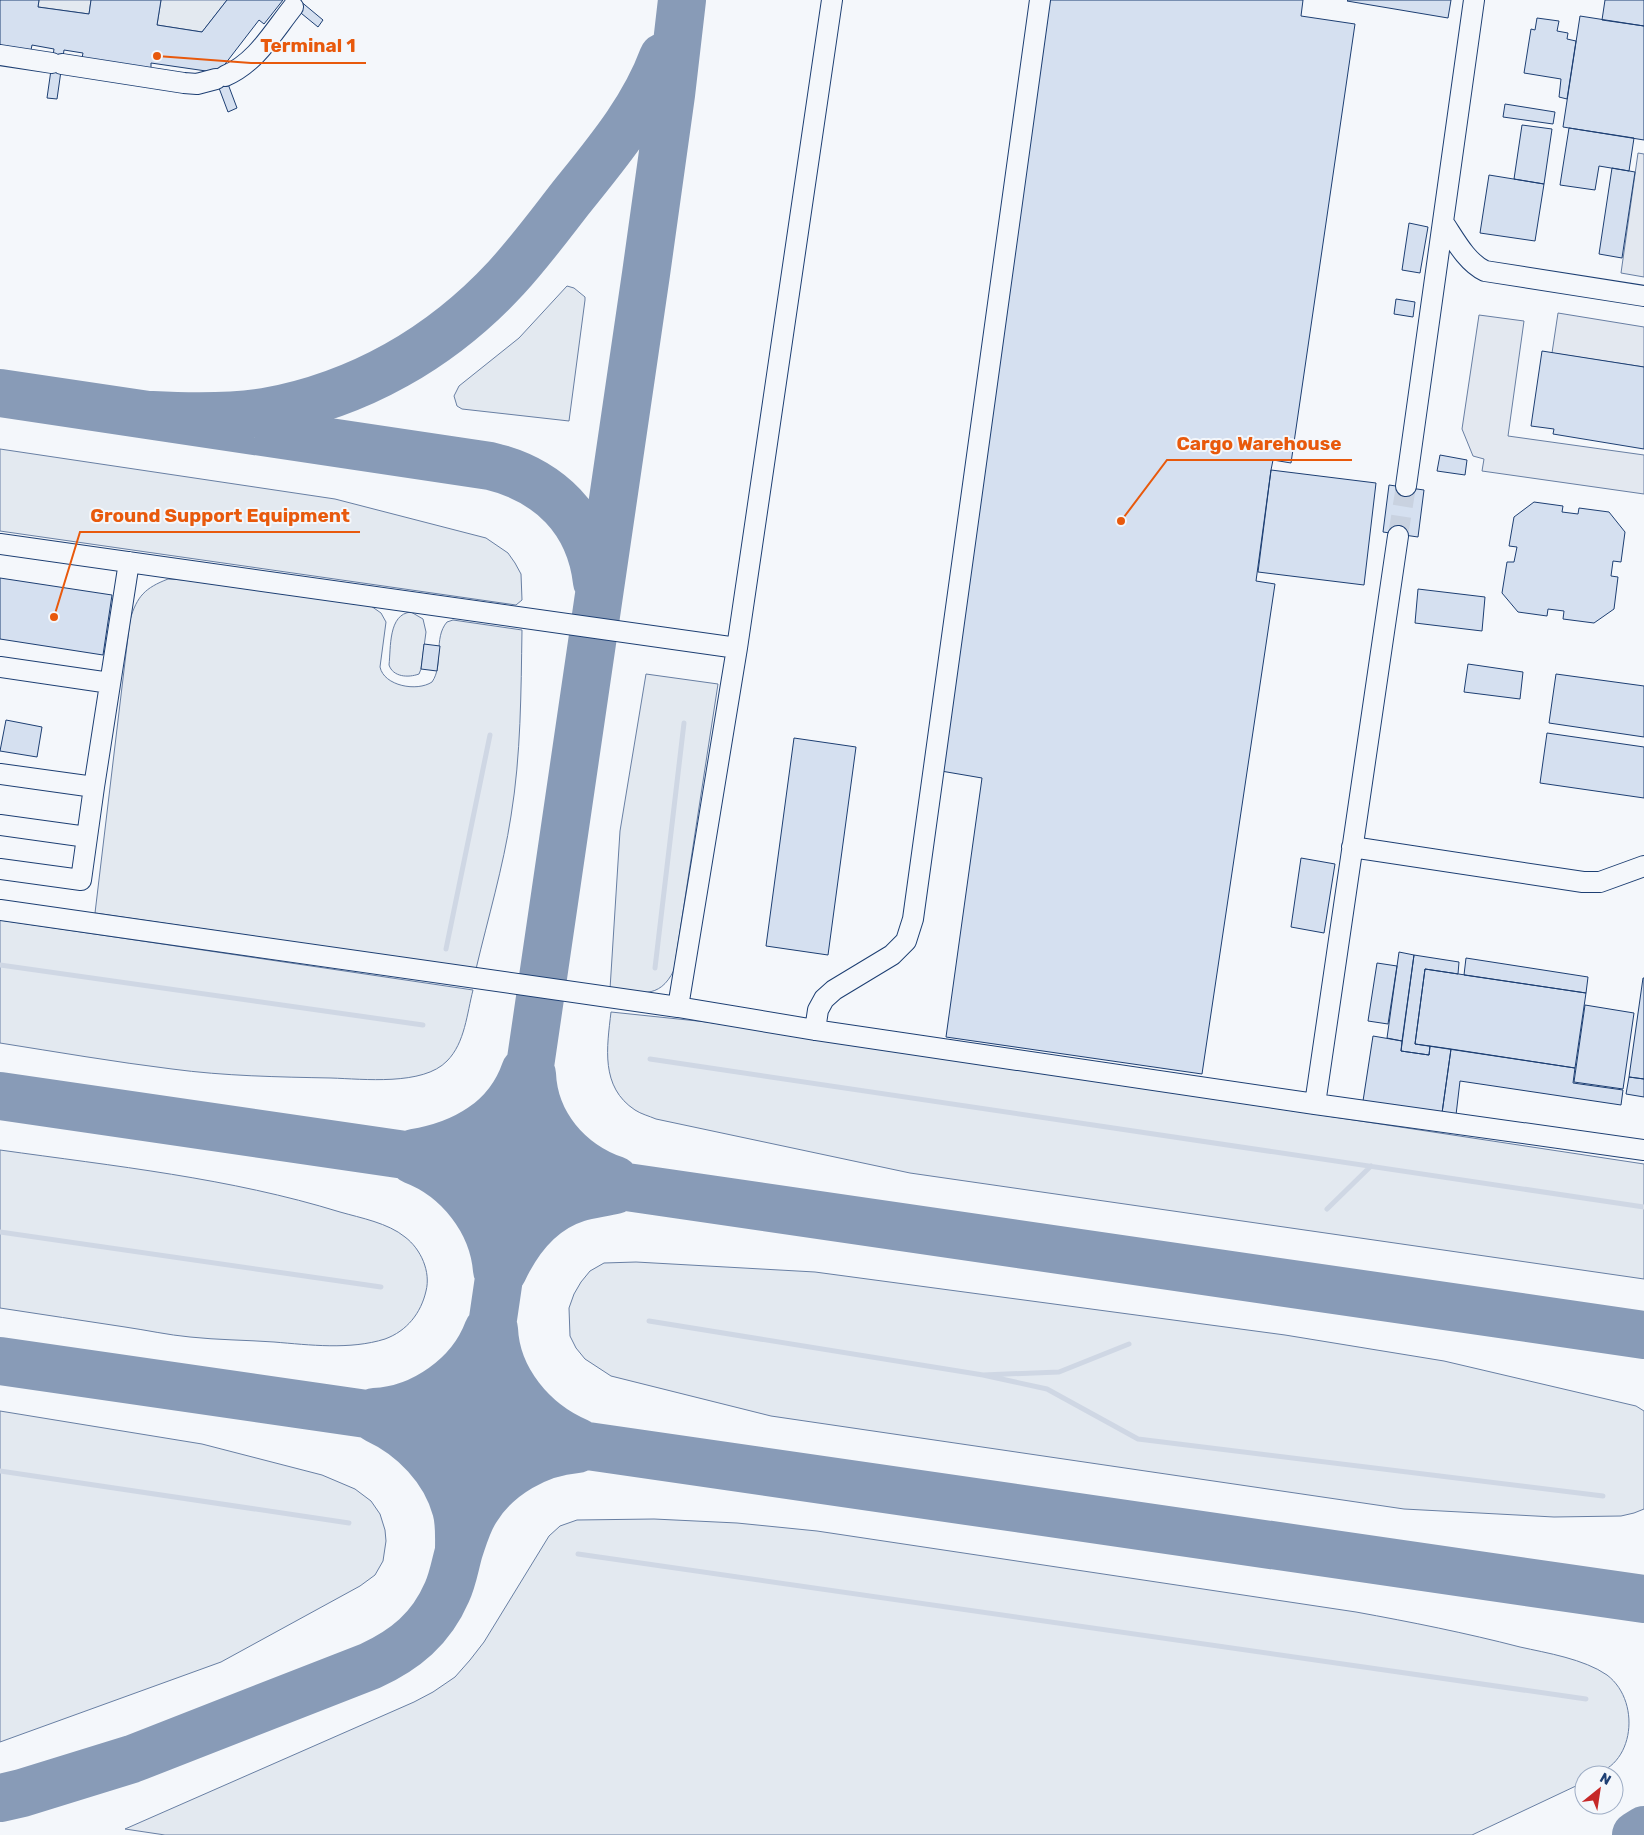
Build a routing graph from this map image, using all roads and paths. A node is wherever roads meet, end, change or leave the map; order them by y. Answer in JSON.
{"nodes":[{"id":1,"x":832,"y":0,"type":"edge"},
{"id":2,"x":1040,"y":0,"type":"edge"},
{"id":3,"x":1474,"y":0,"type":"edge"},
{"id":4,"x":293,"y":7,"type":"dead end"},
{"id":5,"x":0,"y":55,"type":"edge"},
{"id":6,"x":1443,"y":222,"type":"junction"},
{"id":7,"x":1644,"y":296,"type":"edge"},
{"id":8,"x":1406,"y":486,"type":"tunnel mouth"},
{"id":9,"x":1398,"y":536,"type":"tunnel mouth"},
{"id":10,"x":0,"y":544,"type":"edge"},
{"id":11,"x":129,"y":562,"type":"junction"},
{"id":12,"x":737,"y":648,"type":"junction"},
{"id":13,"x":0,"y":667,"type":"edge"},
{"id":14,"x":110,"y":683,"type":"junction"},
{"id":15,"x":0,"y":774,"type":"edge"},
{"id":16,"x":94,"y":787,"type":"junction"},
{"id":17,"x":0,"y":825,"type":"edge"},
{"id":18,"x":87,"y":837,"type":"junction"},
{"id":19,"x":1352,"y":848,"type":"junction"},
{"id":20,"x":1644,"y":866,"type":"edge"},
{"id":21,"x":0,"y":869,"type":"edge"},
{"id":22,"x":0,"y":910,"type":"edge"},
{"id":23,"x":678,"y":1007,"type":"junction"},
{"id":24,"x":815,"y":1030,"type":"junction"},
{"id":25,"x":1315,"y":1104,"type":"junction"},
{"id":26,"x":1644,"y":1150,"type":"edge"}],
"edges":[{"from":1,"to":12,"type":"lane"},
{"from":2,"to":24,"type":"lane"},
{"from":3,"to":6,"type":"lane"},
{"from":4,"to":5,"type":"lane"},
{"from":6,"to":7,"type":"lane"},
{"from":6,"to":8,"type":"lane"},
{"from":9,"to":19,"type":"lane"},
{"from":10,"to":11,"type":"lane"},
{"from":11,"to":12,"type":"lane"},
{"from":11,"to":14,"type":"lane"},
{"from":12,"to":23,"type":"lane"},
{"from":13,"to":14,"type":"lane"},
{"from":14,"to":16,"type":"lane"},
{"from":15,"to":16,"type":"lane"},
{"from":16,"to":18,"type":"lane"},
{"from":17,"to":18,"type":"lane"},
{"from":18,"to":21,"type":"lane"},
{"from":19,"to":20,"type":"lane"},
{"from":19,"to":25,"type":"lane"},
{"from":22,"to":23,"type":"lane"},
{"from":23,"to":24,"type":"lane"},
{"from":24,"to":25,"type":"lane"},
{"from":25,"to":26,"type":"lane"}]}
